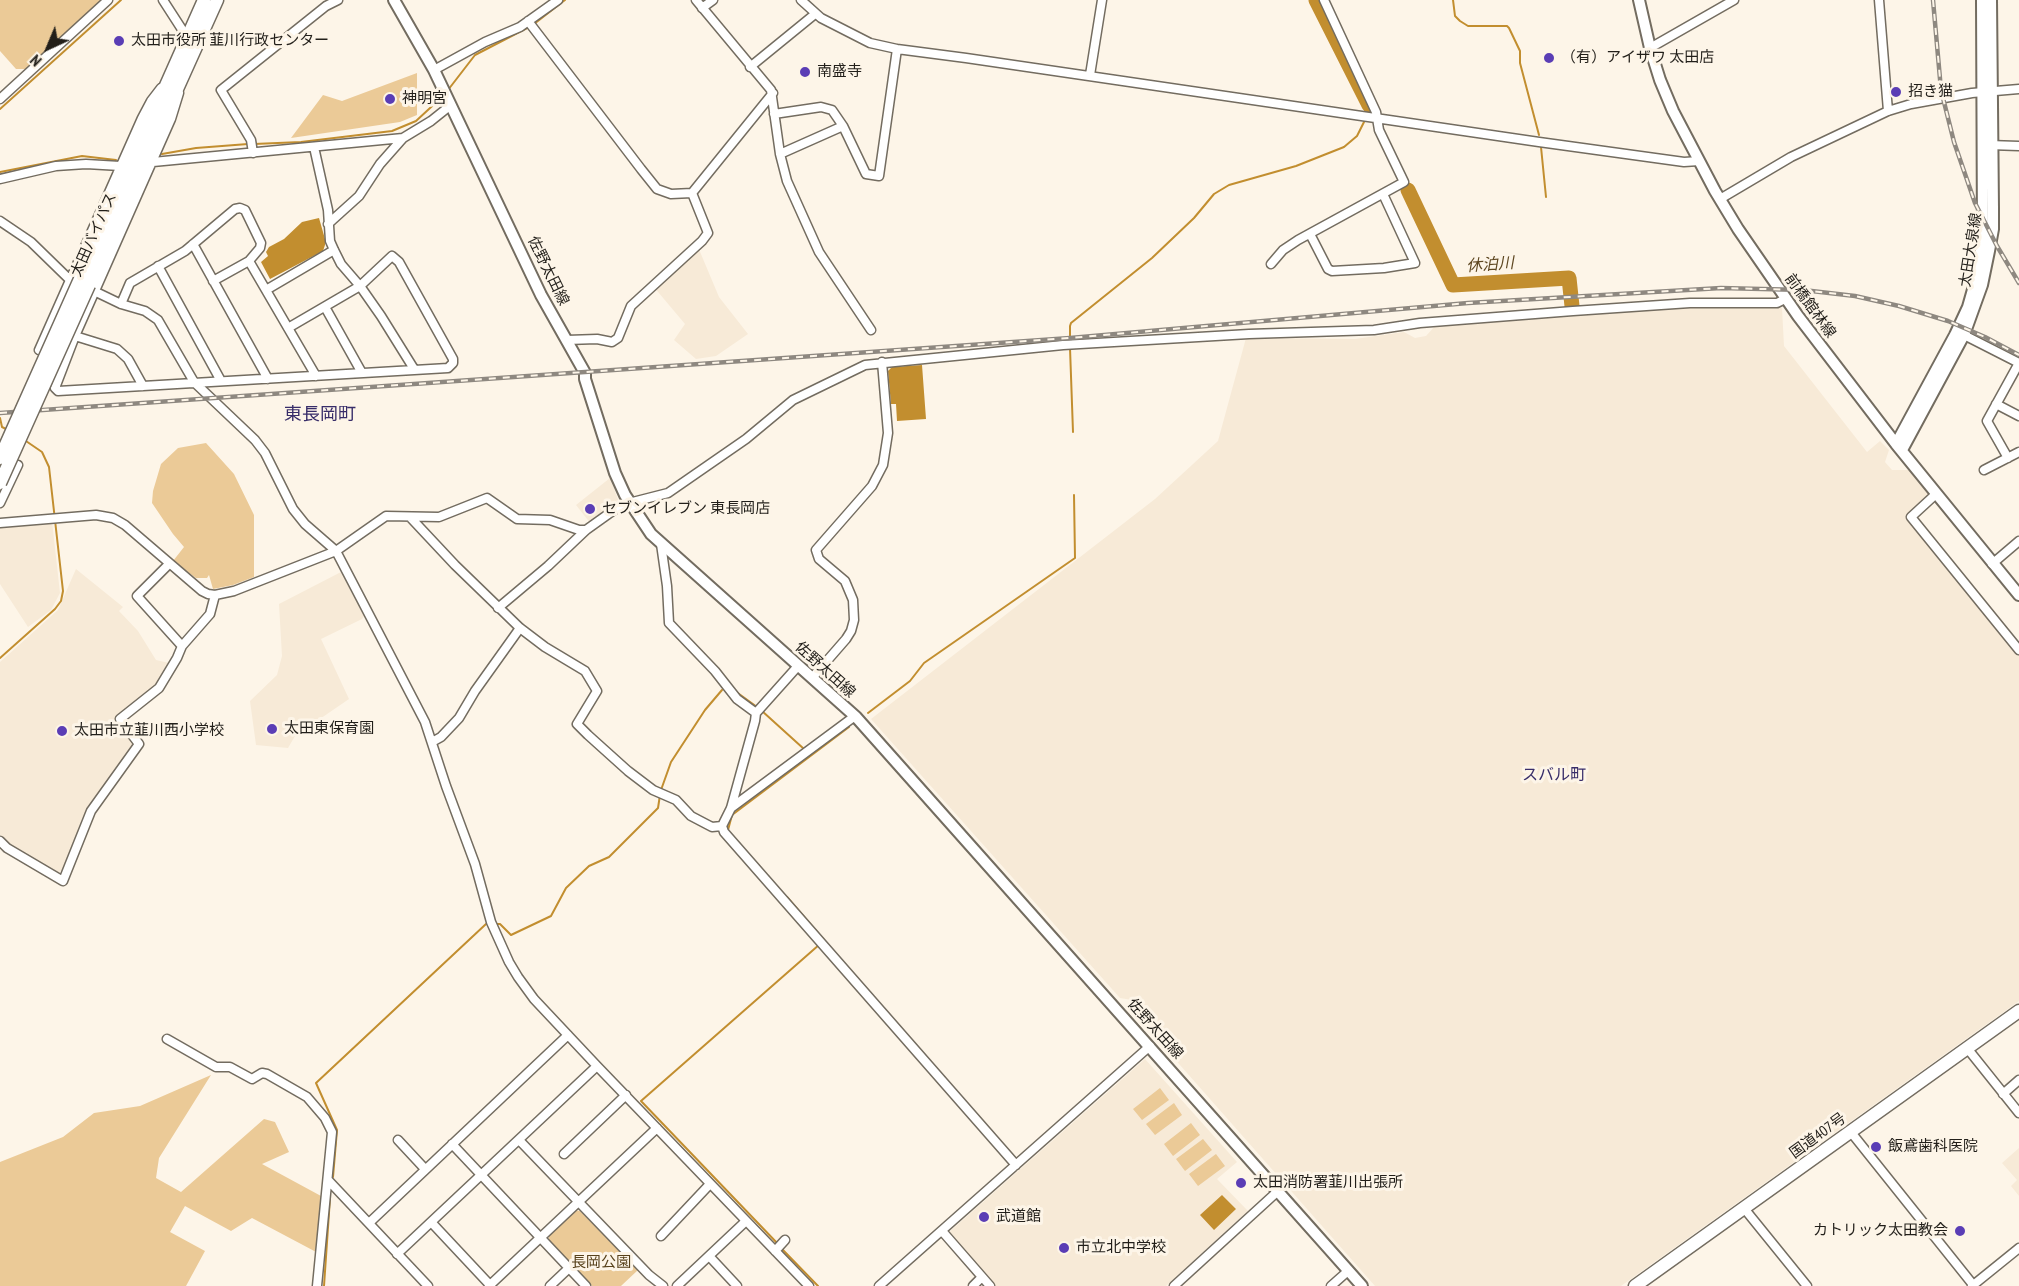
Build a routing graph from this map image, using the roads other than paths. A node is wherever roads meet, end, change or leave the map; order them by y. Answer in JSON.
{"nodes":[{"id":1,"x":108,"y":0,"type":"edge"},
{"id":2,"x":163,"y":0,"type":"edge"},
{"id":3,"x":338,"y":0,"type":"edge"},
{"id":4,"x":394,"y":0,"type":"edge"},
{"id":5,"x":558,"y":0,"type":"edge"},
{"id":6,"x":696,"y":0,"type":"edge"},
{"id":7,"x":713,"y":0,"type":"edge"},
{"id":8,"x":801,"y":0,"type":"edge"},
{"id":9,"x":1102,"y":0,"type":"edge"},
{"id":10,"x":1324,"y":0,"type":"edge"},
{"id":11,"x":1639,"y":0,"type":"edge"},
{"id":12,"x":1734,"y":0,"type":"edge"},
{"id":13,"x":1879,"y":0,"type":"edge"},
{"id":14,"x":1982,"y":0,"type":"edge"},
{"id":15,"x":1991,"y":0,"type":"edge"},
{"id":16,"x":212,"y":1,"type":"edge"},
{"id":17,"x":702,"y":8,"type":"junction"},
{"id":18,"x":815,"y":14,"type":"junction"},
{"id":19,"x":528,"y":21,"type":"junction"},
{"id":20,"x":186,"y":40,"type":"junction"},
{"id":21,"x":1650,"y":48,"type":"junction"},
{"id":22,"x":897,"y":49,"type":"junction"},
{"id":23,"x":192,"y":53,"type":"junction"},
{"id":24,"x":750,"y":67,"type":"junction"},
{"id":25,"x":434,"y":70,"type":"junction"},
{"id":26,"x":1090,"y":75,"type":"junction"},
{"id":27,"x":174,"y":82,"type":"junction"},
{"id":28,"x":2019,"y":89,"type":"edge"},
{"id":29,"x":1987,"y":92,"type":"junction"},
{"id":30,"x":773,"y":93,"type":"junction"},
{"id":31,"x":0,"y":98,"type":"edge"},
{"id":32,"x":451,"y":105,"type":"junction"},
{"id":33,"x":1888,"y":111,"type":"junction"},
{"id":34,"x":774,"y":114,"type":"junction"},
{"id":35,"x":1377,"y":118,"type":"junction"},
{"id":36,"x":843,"y":126,"type":"junction"},
{"id":37,"x":403,"y":138,"type":"junction"},
{"id":38,"x":1988,"y":145,"type":"junction"},
{"id":39,"x":2019,"y":146,"type":"edge"},
{"id":40,"x":314,"y":147,"type":"junction"},
{"id":41,"x":253,"y":153,"type":"junction"},
{"id":42,"x":780,"y":154,"type":"junction"},
{"id":43,"x":1700,"y":161,"type":"junction"},
{"id":44,"x":153,"y":162,"type":"junction"},
{"id":45,"x":120,"y":166,"type":"junction"},
{"id":46,"x":0,"y":179,"type":"edge"},
{"id":47,"x":692,"y":193,"type":"junction"},
{"id":48,"x":1383,"y":194,"type":"junction"},
{"id":49,"x":1720,"y":199,"type":"junction"},
{"id":50,"x":0,"y":221,"type":"edge"},
{"id":51,"x":328,"y":224,"type":"junction"},
{"id":52,"x":1310,"y":234,"type":"junction"},
{"id":53,"x":193,"y":244,"type":"junction"},
{"id":54,"x":334,"y":250,"type":"junction"},
{"id":55,"x":249,"y":261,"type":"junction"},
{"id":56,"x":1271,"y":264,"type":"dead end"},
{"id":57,"x":158,"y":266,"type":"junction"},
{"id":58,"x":213,"y":281,"type":"junction"},
{"id":59,"x":83,"y":284,"type":"junction"},
{"id":60,"x":360,"y":286,"type":"junction"},
{"id":61,"x":266,"y":290,"type":"junction"},
{"id":62,"x":1785,"y":299,"type":"junction"},
{"id":63,"x":121,"y":304,"type":"junction"},
{"id":64,"x":325,"y":307,"type":"junction"},
{"id":65,"x":288,"y":328,"type":"junction"},
{"id":66,"x":871,"y":330,"type":"dead end"},
{"id":67,"x":1964,"y":335,"type":"junction"},
{"id":68,"x":75,"y":336,"type":"junction"},
{"id":69,"x":567,"y":340,"type":"junction"},
{"id":70,"x":39,"y":350,"type":"dead end"},
{"id":71,"x":882,"y":362,"type":"junction"},
{"id":72,"x":2019,"y":363,"type":"edge"},
{"id":73,"x":414,"y":369,"type":"junction"},
{"id":74,"x":362,"y":373,"type":"junction"},
{"id":75,"x":316,"y":376,"type":"junction"},
{"id":76,"x":268,"y":379,"type":"junction"},
{"id":77,"x":221,"y":381,"type":"junction"},
{"id":78,"x":194,"y":382,"type":"junction"},
{"id":79,"x":144,"y":386,"type":"junction"},
{"id":80,"x":1996,"y":404,"type":"junction"},
{"id":81,"x":2019,"y":416,"type":"edge"},
{"id":82,"x":1899,"y":447,"type":"junction"},
{"id":83,"x":2019,"y":452,"type":"edge"},
{"id":84,"x":0,"y":458,"type":"edge"},
{"id":85,"x":2008,"y":458,"type":"junction"},
{"id":86,"x":18,"y":465,"type":"dead end"},
{"id":87,"x":1984,"y":470,"type":"dead end"},
{"id":88,"x":0,"y":483,"type":"edge"},
{"id":89,"x":1936,"y":494,"type":"junction"},
{"id":90,"x":629,"y":502,"type":"junction"},
{"id":91,"x":0,"y":503,"type":"edge"},
{"id":92,"x":410,"y":517,"type":"junction"},
{"id":93,"x":0,"y":523,"type":"edge"},
{"id":94,"x":586,"y":530,"type":"junction"},
{"id":95,"x":2019,"y":541,"type":"edge"},
{"id":96,"x":661,"y":544,"type":"junction"},
{"id":97,"x":336,"y":551,"type":"junction"},
{"id":98,"x":169,"y":564,"type":"junction"},
{"id":99,"x":1992,"y":564,"type":"junction"},
{"id":100,"x":215,"y":595,"type":"junction"},
{"id":101,"x":2019,"y":595,"type":"edge"},
{"id":102,"x":498,"y":608,"type":"junction"},
{"id":103,"x":519,"y":628,"type":"junction"},
{"id":104,"x":182,"y":646,"type":"junction"},
{"id":105,"x":2019,"y":650,"type":"edge"},
{"id":106,"x":798,"y":666,"type":"junction"},
{"id":107,"x":812,"y":678,"type":"junction"},
{"id":108,"x":758,"y":710,"type":"junction"},
{"id":109,"x":855,"y":716,"type":"junction"},
{"id":110,"x":432,"y":742,"type":"junction"},
{"id":111,"x":731,"y":808,"type":"junction"},
{"id":112,"x":722,"y":826,"type":"junction"},
{"id":113,"x":0,"y":841,"type":"edge"},
{"id":114,"x":2019,"y":1011,"type":"edge"},
{"id":115,"x":568,"y":1035,"type":"junction"},
{"id":116,"x":167,"y":1040,"type":"dead end"},
{"id":117,"x":1150,"y":1046,"type":"junction"},
{"id":118,"x":1967,"y":1048,"type":"junction"},
{"id":119,"x":597,"y":1066,"type":"junction"},
{"id":120,"x":2019,"y":1080,"type":"edge"},
{"id":121,"x":2003,"y":1094,"type":"junction"},
{"id":122,"x":626,"y":1095,"type":"junction"},
{"id":123,"x":2019,"y":1113,"type":"edge"},
{"id":124,"x":657,"y":1128,"type":"junction"},
{"id":125,"x":1850,"y":1131,"type":"junction"},
{"id":126,"x":398,"y":1140,"type":"dead end"},
{"id":127,"x":519,"y":1140,"type":"junction"},
{"id":128,"x":452,"y":1144,"type":"junction"},
{"id":129,"x":564,"y":1154,"type":"dead end"},
{"id":130,"x":1016,"y":1165,"type":"junction"},
{"id":131,"x":425,"y":1169,"type":"junction"},
{"id":132,"x":481,"y":1175,"type":"junction"},
{"id":133,"x":328,"y":1180,"type":"junction"},
{"id":134,"x":710,"y":1184,"type":"junction"},
{"id":135,"x":1278,"y":1191,"type":"junction"},
{"id":136,"x":578,"y":1202,"type":"junction"},
{"id":137,"x":1743,"y":1207,"type":"junction"},
{"id":138,"x":746,"y":1221,"type":"junction"},
{"id":139,"x":431,"y":1222,"type":"junction"},
{"id":140,"x":369,"y":1223,"type":"junction"},
{"id":141,"x":942,"y":1230,"type":"junction"},
{"id":142,"x":661,"y":1236,"type":"dead end"},
{"id":143,"x":540,"y":1237,"type":"junction"},
{"id":144,"x":785,"y":1240,"type":"dead end"},
{"id":145,"x":2019,"y":1248,"type":"edge"},
{"id":146,"x":775,"y":1251,"type":"junction"},
{"id":147,"x":398,"y":1254,"type":"junction"},
{"id":148,"x":709,"y":1256,"type":"junction"},
{"id":149,"x":569,"y":1268,"type":"junction"},
{"id":150,"x":1348,"y":1271,"type":"junction"},
{"id":151,"x":982,"y":1277,"type":"junction"},
{"id":152,"x":489,"y":1285,"type":"edge"},
{"id":153,"x":317,"y":1286,"type":"edge"},
{"id":154,"x":428,"y":1286,"type":"edge"},
{"id":155,"x":550,"y":1286,"type":"edge"},
{"id":156,"x":586,"y":1286,"type":"edge"},
{"id":157,"x":663,"y":1286,"type":"edge"},
{"id":158,"x":677,"y":1286,"type":"edge"},
{"id":159,"x":736,"y":1286,"type":"edge"},
{"id":160,"x":809,"y":1286,"type":"edge"},
{"id":161,"x":880,"y":1286,"type":"edge"},
{"id":162,"x":973,"y":1286,"type":"edge"},
{"id":163,"x":990,"y":1286,"type":"edge"},
{"id":164,"x":1174,"y":1286,"type":"edge"},
{"id":165,"x":1331,"y":1286,"type":"edge"},
{"id":166,"x":1362,"y":1286,"type":"edge"},
{"id":167,"x":1635,"y":1286,"type":"edge"},
{"id":168,"x":1807,"y":1286,"type":"edge"},
{"id":169,"x":1973,"y":1286,"type":"edge"}],
"edges":[{"from":1,"to":31,"type":"street"},
{"from":2,"to":20,"type":"street"},
{"from":3,"to":41,"type":"street"},
{"from":4,"to":25,"type":"main road","name":"佐野太田線"},
{"from":5,"to":19,"type":"street"},
{"from":6,"to":17,"type":"street"},
{"from":7,"to":17,"type":"street"},
{"from":8,"to":18,"type":"street"},
{"from":9,"to":26,"type":"street"},
{"from":10,"to":35,"type":"street"},
{"from":11,"to":21,"type":"main road","name":"前橋館林線"},
{"from":12,"to":21,"type":"street"},
{"from":13,"to":33,"type":"street"},
{"from":14,"to":29,"type":"main road","name":"太田大泉線"},
{"from":15,"to":29,"type":"main road","name":"太田大泉線"},
{"from":16,"to":20,"type":"highway","name":"太田バイパス"},
{"from":16,"to":23,"type":"highway","name":"太田バイパス"},
{"from":17,"to":24,"type":"street"},
{"from":18,"to":22,"type":"street"},
{"from":18,"to":24,"type":"street"},
{"from":19,"to":25,"type":"street"},
{"from":19,"to":47,"type":"street"},
{"from":20,"to":23,"type":"street"},
{"from":20,"to":27,"type":"highway","name":"太田バイパス"},
{"from":21,"to":43,"type":"main road","name":"前橋館林線"},
{"from":22,"to":26,"type":"street"},
{"from":22,"to":36,"type":"street"},
{"from":23,"to":27,"type":"highway","name":"太田バイパス"},
{"from":24,"to":30,"type":"street"},
{"from":25,"to":32,"type":"main road","name":"佐野太田線"},
{"from":26,"to":35,"type":"street"},
{"from":27,"to":44,"type":"street"},
{"from":27,"to":45,"type":"street"},
{"from":27,"to":59,"type":"highway","name":"太田バイパス"},
{"from":28,"to":29,"type":"street"},
{"from":29,"to":33,"type":"street"},
{"from":29,"to":38,"type":"main road","name":"太田大泉線"},
{"from":30,"to":34,"type":"street"},
{"from":30,"to":47,"type":"street"},
{"from":32,"to":37,"type":"street"},
{"from":32,"to":69,"type":"main road","name":"佐野太田線"},
{"from":33,"to":49,"type":"street"},
{"from":34,"to":36,"type":"street"},
{"from":34,"to":42,"type":"street"},
{"from":35,"to":43,"type":"street"},
{"from":35,"to":48,"type":"street"},
{"from":36,"to":42,"type":"street"},
{"from":37,"to":40,"type":"street"},
{"from":37,"to":51,"type":"street"},
{"from":38,"to":39,"type":"street"},
{"from":38,"to":67,"type":"main road","name":"太田大泉線"},
{"from":38,"to":82,"type":"main road","name":"太田大泉線"},
{"from":40,"to":41,"type":"street"},
{"from":40,"to":51,"type":"street"},
{"from":41,"to":44,"type":"street"},
{"from":42,"to":66,"type":"street"},
{"from":43,"to":49,"type":"main road","name":"前橋館林線"},
{"from":44,"to":59,"type":"street"},
{"from":45,"to":46,"type":"street"},
{"from":45,"to":59,"type":"street"},
{"from":47,"to":69,"type":"street"},
{"from":48,"to":52,"type":"street"},
{"from":48,"to":52,"type":"street"},
{"from":49,"to":62,"type":"main road","name":"前橋館林線"},
{"from":50,"to":59,"type":"street"},
{"from":51,"to":54,"type":"street"},
{"from":52,"to":56,"type":"street"},
{"from":53,"to":55,"type":"street"},
{"from":53,"to":57,"type":"street"},
{"from":53,"to":58,"type":"street"},
{"from":54,"to":60,"type":"street"},
{"from":54,"to":61,"type":"street"},
{"from":55,"to":58,"type":"street"},
{"from":55,"to":61,"type":"street"},
{"from":57,"to":63,"type":"street"},
{"from":57,"to":77,"type":"street"},
{"from":58,"to":76,"type":"street"},
{"from":59,"to":63,"type":"street"},
{"from":59,"to":68,"type":"street"},
{"from":59,"to":70,"type":"street"},
{"from":59,"to":84,"type":"highway","name":"太田バイパス","bridge":true},
{"from":59,"to":88,"type":"highway","name":"太田バイパス","bridge":true},
{"from":60,"to":64,"type":"street"},
{"from":60,"to":73,"type":"street"},
{"from":60,"to":73,"type":"street"},
{"from":61,"to":65,"type":"street"},
{"from":62,"to":71,"type":"street"},
{"from":62,"to":82,"type":"main road","name":"前橋館林線"},
{"from":63,"to":78,"type":"street"},
{"from":64,"to":65,"type":"street"},
{"from":64,"to":74,"type":"street"},
{"from":65,"to":75,"type":"street"},
{"from":67,"to":72,"type":"street"},
{"from":67,"to":82,"type":"main road","name":"太田大泉線"},
{"from":68,"to":79,"type":"street"},
{"from":68,"to":79,"type":"street"},
{"from":69,"to":90,"type":"main road","name":"佐野太田線"},
{"from":71,"to":90,"type":"street"},
{"from":71,"to":107,"type":"street"},
{"from":72,"to":80,"type":"street"},
{"from":73,"to":74,"type":"street"},
{"from":74,"to":75,"type":"street"},
{"from":75,"to":76,"type":"street"},
{"from":76,"to":77,"type":"street"},
{"from":77,"to":78,"type":"street"},
{"from":78,"to":79,"type":"street"},
{"from":78,"to":97,"type":"street"},
{"from":80,"to":81,"type":"street"},
{"from":80,"to":85,"type":"street"},
{"from":82,"to":89,"type":"main road","name":"前橋館林線"},
{"from":83,"to":85,"type":"street"},
{"from":85,"to":87,"type":"street"},
{"from":86,"to":91,"type":"street"},
{"from":89,"to":99,"type":"main road","name":"前橋館林線"},
{"from":89,"to":105,"type":"street"},
{"from":90,"to":94,"type":"street"},
{"from":90,"to":96,"type":"main road","name":"佐野太田線"},
{"from":92,"to":94,"type":"street"},
{"from":92,"to":97,"type":"street"},
{"from":92,"to":102,"type":"street"},
{"from":93,"to":98,"type":"street"},
{"from":94,"to":102,"type":"street"},
{"from":95,"to":99,"type":"street"},
{"from":96,"to":106,"type":"main road","name":"佐野太田線"},
{"from":96,"to":108,"type":"street"},
{"from":97,"to":100,"type":"street"},
{"from":97,"to":110,"type":"street"},
{"from":98,"to":100,"type":"street"},
{"from":98,"to":104,"type":"street"},
{"from":99,"to":101,"type":"main road","name":"前橋館林線"},
{"from":100,"to":104,"type":"street"},
{"from":102,"to":103,"type":"street"},
{"from":103,"to":110,"type":"street"},
{"from":103,"to":112,"type":"street"},
{"from":104,"to":113,"type":"street"},
{"from":106,"to":107,"type":"main road","name":"佐野太田線"},
{"from":106,"to":108,"type":"street"},
{"from":107,"to":109,"type":"main road","name":"佐野太田線"},
{"from":108,"to":111,"type":"street"},
{"from":109,"to":111,"type":"street"},
{"from":109,"to":117,"type":"main road","name":"佐野太田線"},
{"from":110,"to":115,"type":"street"},
{"from":111,"to":112,"type":"street"},
{"from":112,"to":130,"type":"street"},
{"from":114,"to":118,"type":"highway","name":"国道407号"},
{"from":115,"to":119,"type":"street"},
{"from":115,"to":128,"type":"street"},
{"from":116,"to":133,"type":"street"},
{"from":117,"to":130,"type":"street"},
{"from":117,"to":135,"type":"main road","name":"佐野太田線"},
{"from":118,"to":121,"type":"street"},
{"from":118,"to":125,"type":"highway","name":"国道407号"},
{"from":119,"to":122,"type":"street"},
{"from":119,"to":127,"type":"street"},
{"from":120,"to":121,"type":"street"},
{"from":121,"to":123,"type":"street"},
{"from":122,"to":124,"type":"street"},
{"from":122,"to":129,"type":"street"},
{"from":124,"to":134,"type":"street"},
{"from":124,"to":136,"type":"street"},
{"from":125,"to":137,"type":"highway","name":"国道407号"},
{"from":125,"to":169,"type":"street"},
{"from":126,"to":131,"type":"street"},
{"from":127,"to":132,"type":"street"},
{"from":127,"to":136,"type":"street"},
{"from":128,"to":131,"type":"street"},
{"from":128,"to":132,"type":"street"},
{"from":130,"to":141,"type":"street"},
{"from":131,"to":140,"type":"street"},
{"from":132,"to":139,"type":"street"},
{"from":132,"to":143,"type":"street"},
{"from":133,"to":140,"type":"street"},
{"from":133,"to":153,"type":"street"},
{"from":134,"to":138,"type":"street"},
{"from":134,"to":142,"type":"street"},
{"from":135,"to":150,"type":"main road","name":"佐野太田線"},
{"from":135,"to":164,"type":"street"},
{"from":136,"to":143,"type":"street"},
{"from":136,"to":157,"type":"street"},
{"from":137,"to":167,"type":"highway","name":"国道407号"},
{"from":137,"to":168,"type":"street"},
{"from":138,"to":146,"type":"street"},
{"from":138,"to":148,"type":"street"},
{"from":139,"to":147,"type":"street"},
{"from":139,"to":152,"type":"street"},
{"from":140,"to":147,"type":"street"},
{"from":141,"to":151,"type":"street"},
{"from":141,"to":161,"type":"street"},
{"from":143,"to":149,"type":"street"},
{"from":143,"to":152,"type":"street"},
{"from":144,"to":146,"type":"street"},
{"from":145,"to":169,"type":"street"},
{"from":146,"to":160,"type":"street"},
{"from":147,"to":154,"type":"street"},
{"from":148,"to":158,"type":"street"},
{"from":148,"to":159,"type":"street"},
{"from":149,"to":155,"type":"street"},
{"from":149,"to":156,"type":"street"},
{"from":150,"to":165,"type":"street"},
{"from":150,"to":166,"type":"main road","name":"佐野太田線"},
{"from":151,"to":162,"type":"street"},
{"from":151,"to":163,"type":"street"}]}
